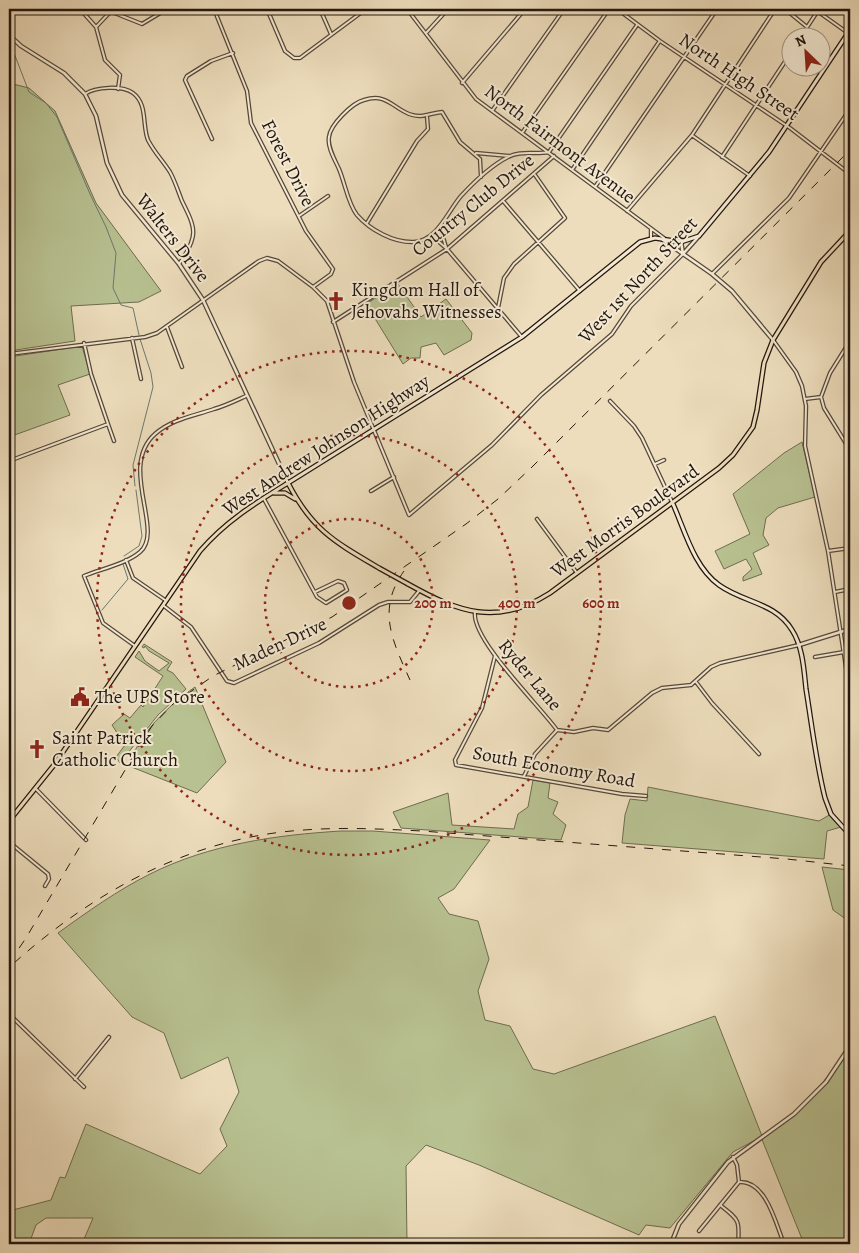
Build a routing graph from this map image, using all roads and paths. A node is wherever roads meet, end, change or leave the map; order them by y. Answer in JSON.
{"nodes":[{"id":1,"x":80,"y":9,"type":"edge"},
{"id":2,"x":167,"y":9,"type":"edge"},
{"id":3,"x":214,"y":9,"type":"edge"},
{"id":4,"x":267,"y":9,"type":"edge"},
{"id":5,"x":320,"y":9,"type":"edge"},
{"id":6,"x":366,"y":9,"type":"edge"},
{"id":7,"x":408,"y":9,"type":"edge"},
{"id":8,"x":448,"y":9,"type":"edge"},
{"id":9,"x":525,"y":9,"type":"edge"},
{"id":10,"x":564,"y":9,"type":"edge"},
{"id":11,"x":608,"y":9,"type":"edge"},
{"id":12,"x":617,"y":9,"type":"edge"},
{"id":13,"x":717,"y":9,"type":"edge"},
{"id":14,"x":775,"y":9,"type":"edge"},
{"id":15,"x":785,"y":9,"type":"edge"},
{"id":16,"x":113,"y":10,"type":"edge"},
{"id":17,"x":818,"y":10,"type":"edge"},
{"id":18,"x":638,"y":24,"type":"junction"},
{"id":19,"x":96,"y":27,"type":"junction"},
{"id":20,"x":807,"y":27,"type":"joint"},
{"id":21,"x":849,"y":31,"type":"edge"},
{"id":22,"x":426,"y":33,"type":"junction"},
{"id":23,"x":331,"y":34,"type":"junction"},
{"id":24,"x":9,"y":35,"type":"edge"},
{"id":25,"x":660,"y":41,"type":"junction"},
{"id":26,"x":233,"y":53,"type":"junction"},
{"id":27,"x":684,"y":56,"type":"junction"},
{"id":28,"x":782,"y":67,"type":"edge"},
{"id":29,"x":462,"y":83,"type":"junction"},
{"id":30,"x":727,"y":85,"type":"junction"},
{"id":31,"x":118,"y":89,"type":"junction"},
{"id":32,"x":84,"y":94,"type":"junction"},
{"id":33,"x":757,"y":106,"type":"junction"},
{"id":34,"x":850,"y":109,"type":"edge"},
{"id":35,"x":492,"y":111,"type":"junction"},
{"id":36,"x":427,"y":117,"type":"junction"},
{"id":37,"x":787,"y":126,"type":"junction"},
{"id":38,"x":522,"y":133,"type":"junction"},
{"id":39,"x":692,"y":135,"type":"junction"},
{"id":40,"x":212,"y":139,"type":"dead end"},
{"id":41,"x":822,"y":150,"type":"junction"},
{"id":42,"x":549,"y":152,"type":"junction"},
{"id":43,"x":475,"y":153,"type":"junction"},
{"id":44,"x":508,"y":156,"type":"junction"},
{"id":45,"x":554,"y":156,"type":"junction"},
{"id":46,"x":722,"y":157,"type":"junction"},
{"id":47,"x":572,"y":170,"type":"junction"},
{"id":48,"x":850,"y":174,"type":"edge"},
{"id":49,"x":534,"y":175,"type":"junction"},
{"id":50,"x":750,"y":176,"type":"junction"},
{"id":51,"x":481,"y":177,"type":"junction"},
{"id":52,"x":595,"y":187,"type":"junction"},
{"id":53,"x":328,"y":196,"type":"dead end"},
{"id":54,"x":503,"y":201,"type":"junction"},
{"id":55,"x":627,"y":211,"type":"junction"},
{"id":56,"x":299,"y":216,"type":"junction"},
{"id":57,"x":446,"y":218,"type":"junction"},
{"id":58,"x":367,"y":223,"type":"junction"},
{"id":59,"x":651,"y":229,"type":"junction"},
{"id":60,"x":850,"y":231,"type":"edge"},
{"id":61,"x":699,"y":236,"type":"junction"},
{"id":62,"x":651,"y":239,"type":"junction"},
{"id":63,"x":424,"y":240,"type":"junction"},
{"id":64,"x":663,"y":240,"type":"junction"},
{"id":65,"x":539,"y":242,"type":"junction"},
{"id":66,"x":671,"y":242,"type":"junction"},
{"id":67,"x":681,"y":242,"type":"junction"},
{"id":68,"x":447,"y":249,"type":"junction"},
{"id":69,"x":684,"y":254,"type":"junction"},
{"id":70,"x":179,"y":264,"type":"junction"},
{"id":71,"x":712,"y":274,"type":"junction"},
{"id":72,"x":313,"y":287,"type":"junction"},
{"id":73,"x":580,"y":291,"type":"junction"},
{"id":74,"x":203,"y":300,"type":"junction"},
{"id":75,"x":498,"y":308,"type":"junction"},
{"id":76,"x":333,"y":322,"type":"junction"},
{"id":77,"x":167,"y":327,"type":"junction"},
{"id":78,"x":522,"y":337,"type":"junction"},
{"id":79,"x":132,"y":338,"type":"junction"},
{"id":80,"x":774,"y":340,"type":"junction"},
{"id":81,"x":850,"y":341,"type":"edge"},
{"id":82,"x":84,"y":343,"type":"junction"},
{"id":83,"x":9,"y":354,"type":"edge"},
{"id":84,"x":182,"y":367,"type":"dead end"},
{"id":85,"x":141,"y":379,"type":"dead end"},
{"id":86,"x":246,"y":396,"type":"junction"},
{"id":87,"x":821,"y":397,"type":"junction"},
{"id":88,"x":805,"y":399,"type":"junction"},
{"id":89,"x":610,"y":401,"type":"dead end"},
{"id":90,"x":108,"y":424,"type":"junction"},
{"id":91,"x":374,"y":429,"type":"junction"},
{"id":92,"x":114,"y":441,"type":"dead end"},
{"id":93,"x":850,"y":450,"type":"edge"},
{"id":94,"x":664,"y":460,"type":"dead end"},
{"id":95,"x":9,"y":461,"type":"edge"},
{"id":96,"x":655,"y":464,"type":"junction"},
{"id":97,"x":394,"y":477,"type":"junction"},
{"id":98,"x":288,"y":483,"type":"junction"},
{"id":99,"x":370,"y":491,"type":"dead end"},
{"id":100,"x":270,"y":494,"type":"junction"},
{"id":101,"x":264,"y":498,"type":"junction"},
{"id":102,"x":297,"y":500,"type":"junction"},
{"id":103,"x":673,"y":504,"type":"junction"},
{"id":104,"x":537,"y":519,"type":"dead end"},
{"id":105,"x":850,"y":548,"type":"edge"},
{"id":106,"x":828,"y":552,"type":"junction"},
{"id":107,"x":126,"y":560,"type":"junction"},
{"id":108,"x":577,"y":574,"type":"junction"},
{"id":109,"x":850,"y":589,"type":"edge"},
{"id":110,"x":419,"y":591,"type":"junction"},
{"id":111,"x":315,"y":592,"type":"junction"},
{"id":112,"x":834,"y":592,"type":"junction"},
{"id":113,"x":165,"y":600,"type":"junction"},
{"id":114,"x":162,"y":605,"type":"junction"},
{"id":115,"x":475,"y":612,"type":"junction"},
{"id":116,"x":850,"y":629,"type":"edge"},
{"id":117,"x":841,"y":631,"type":"junction"},
{"id":118,"x":798,"y":645,"type":"junction"},
{"id":119,"x":135,"y":646,"type":"junction"},
{"id":120,"x":844,"y":652,"type":"junction"},
{"id":121,"x":495,"y":656,"type":"junction"},
{"id":122,"x":815,"y":657,"type":"dead end"},
{"id":123,"x":696,"y":682,"type":"junction"},
{"id":124,"x":850,"y":693,"type":"edge"},
{"id":125,"x":557,"y":730,"type":"junction"},
{"id":126,"x":759,"y":754,"type":"dead end"},
{"id":127,"x":524,"y":776,"type":"junction"},
{"id":128,"x":36,"y":789,"type":"junction"},
{"id":129,"x":646,"y":796,"type":"dead end"},
{"id":130,"x":9,"y":821,"type":"edge"},
{"id":131,"x":850,"y":835,"type":"edge"},
{"id":132,"x":86,"y":840,"type":"dead end"},
{"id":133,"x":9,"y":842,"type":"edge"},
{"id":134,"x":44,"y":886,"type":"dead end"},
{"id":135,"x":9,"y":1014,"type":"edge"},
{"id":136,"x":109,"y":1037,"type":"dead end"},
{"id":137,"x":850,"y":1046,"type":"edge"},
{"id":138,"x":75,"y":1079,"type":"junction"},
{"id":139,"x":84,"y":1086,"type":"dead end"},
{"id":140,"x":733,"y":1157,"type":"junction"},
{"id":141,"x":739,"y":1182,"type":"junction"},
{"id":142,"x":720,"y":1205,"type":"junction"},
{"id":143,"x":699,"y":1231,"type":"dead end"},
{"id":144,"x":671,"y":1244,"type":"edge"},
{"id":145,"x":738,"y":1244,"type":"edge"},
{"id":146,"x":784,"y":1244,"type":"edge"}],
"edges":[{"from":1,"to":19,"type":"street"},
{"from":2,"to":16,"type":"street"},
{"from":3,"to":26,"type":"street","name":"Forest Drive"},
{"from":4,"to":23,"type":"street"},
{"from":5,"to":23,"type":"street"},
{"from":6,"to":23,"type":"street"},
{"from":7,"to":22,"type":"street","name":"North Fairmont Avenue"},
{"from":8,"to":22,"type":"street"},
{"from":9,"to":29,"type":"street"},
{"from":10,"to":35,"type":"street"},
{"from":11,"to":38,"type":"street"},
{"from":12,"to":18,"type":"street","name":"North High Street"},
{"from":13,"to":27,"type":"street"},
{"from":14,"to":30,"type":"street"},
{"from":15,"to":20,"type":"street"},
{"from":16,"to":19,"type":"street"},
{"from":17,"to":20,"type":"street"},
{"from":17,"to":21,"type":"street"},
{"from":18,"to":25,"type":"street","name":"North High Street"},
{"from":18,"to":42,"type":"street"},
{"from":19,"to":31,"type":"street"},
{"from":21,"to":37,"type":"main road","name":"West 1st North Street"},
{"from":22,"to":29,"type":"street","name":"North Fairmont Avenue"},
{"from":24,"to":32,"type":"street","name":"Walters Drive"},
{"from":25,"to":27,"type":"street","name":"North High Street"},
{"from":25,"to":47,"type":"street"},
{"from":26,"to":40,"type":"street"},
{"from":26,"to":56,"type":"street","name":"Forest Drive"},
{"from":27,"to":30,"type":"street","name":"North High Street"},
{"from":27,"to":52,"type":"street"},
{"from":28,"to":33,"type":"street"},
{"from":29,"to":35,"type":"street","name":"North Fairmont Avenue"},
{"from":30,"to":33,"type":"street","name":"North High Street"},
{"from":30,"to":39,"type":"street"},
{"from":31,"to":32,"type":"street"},
{"from":31,"to":70,"type":"street"},
{"from":32,"to":70,"type":"street","name":"Walters Drive"},
{"from":33,"to":37,"type":"street","name":"North High Street"},
{"from":33,"to":46,"type":"street"},
{"from":34,"to":41,"type":"street"},
{"from":35,"to":38,"type":"street","name":"North Fairmont Avenue"},
{"from":36,"to":43,"type":"street"},
{"from":36,"to":58,"type":"street"},
{"from":36,"to":58,"type":"street"},
{"from":37,"to":41,"type":"street","name":"North High Street"},
{"from":37,"to":50,"type":"main road","name":"West 1st North Street"},
{"from":38,"to":42,"type":"street","name":"North Fairmont Avenue"},
{"from":39,"to":46,"type":"street"},
{"from":39,"to":55,"type":"street"},
{"from":41,"to":48,"type":"street","name":"North High Street"},
{"from":41,"to":71,"type":"street"},
{"from":42,"to":44,"type":"street"},
{"from":42,"to":45,"type":"street","name":"North Fairmont Avenue"},
{"from":43,"to":44,"type":"street"},
{"from":43,"to":51,"type":"street"},
{"from":44,"to":51,"type":"street"},
{"from":45,"to":47,"type":"street","name":"North Fairmont Avenue"},
{"from":45,"to":49,"type":"street","name":"Country Club Drive"},
{"from":46,"to":50,"type":"street"},
{"from":47,"to":52,"type":"street","name":"North Fairmont Avenue"},
{"from":49,"to":54,"type":"street","name":"Country Club Drive"},
{"from":49,"to":65,"type":"street"},
{"from":50,"to":61,"type":"main road","name":"West 1st North Street"},
{"from":51,"to":57,"type":"street"},
{"from":52,"to":55,"type":"street","name":"North Fairmont Avenue"},
{"from":53,"to":56,"type":"street"},
{"from":54,"to":65,"type":"street"},
{"from":54,"to":68,"type":"street","name":"Country Club Drive"},
{"from":55,"to":59,"type":"street","name":"North Fairmont Avenue"},
{"from":56,"to":72,"type":"street","name":"Forest Drive"},
{"from":57,"to":63,"type":"street"},
{"from":57,"to":68,"type":"street"},
{"from":58,"to":63,"type":"street"},
{"from":59,"to":62,"type":"street"},
{"from":59,"to":66,"type":"street","name":"North Fairmont Avenue"},
{"from":60,"to":80,"type":"main road","name":"West Morris Boulevard"},
{"from":61,"to":67,"type":"main road"},
{"from":61,"to":69,"type":"street","name":"West 1st North Street"},
{"from":62,"to":64,"type":"main road"},
{"from":62,"to":73,"type":"main road","name":"West Andrew Johnson Highway"},
{"from":63,"to":68,"type":"street"},
{"from":64,"to":66,"type":"main road"},
{"from":64,"to":69,"type":"street"},
{"from":65,"to":73,"type":"street"},
{"from":65,"to":75,"type":"street"},
{"from":66,"to":67,"type":"main road"},
{"from":67,"to":69,"type":"street"},
{"from":68,"to":75,"type":"street"},
{"from":68,"to":76,"type":"street","name":"Country Club Drive"},
{"from":69,"to":71,"type":"street"},
{"from":69,"to":97,"type":"street","name":"West 1st North Street"},
{"from":70,"to":74,"type":"street","name":"Walters Drive"},
{"from":71,"to":80,"type":"street"},
{"from":72,"to":74,"type":"street"},
{"from":72,"to":76,"type":"street"},
{"from":73,"to":78,"type":"main road","name":"West Andrew Johnson Highway"},
{"from":74,"to":77,"type":"street"},
{"from":74,"to":86,"type":"street","name":"Walters Drive"},
{"from":75,"to":78,"type":"street"},
{"from":76,"to":91,"type":"street"},
{"from":77,"to":79,"type":"street"},
{"from":77,"to":84,"type":"street"},
{"from":78,"to":91,"type":"main road","name":"West Andrew Johnson Highway"},
{"from":79,"to":82,"type":"street"},
{"from":79,"to":85,"type":"street"},
{"from":80,"to":88,"type":"street"},
{"from":80,"to":103,"type":"main road","name":"West Morris Boulevard"},
{"from":81,"to":87,"type":"street"},
{"from":82,"to":83,"type":"street"},
{"from":82,"to":90,"type":"street"},
{"from":86,"to":98,"type":"street","name":"Walters Drive"},
{"from":86,"to":107,"type":"street"},
{"from":87,"to":88,"type":"street"},
{"from":87,"to":93,"type":"street"},
{"from":88,"to":106,"type":"street"},
{"from":89,"to":96,"type":"street"},
{"from":90,"to":92,"type":"street"},
{"from":90,"to":95,"type":"street"},
{"from":91,"to":97,"type":"street"},
{"from":91,"to":98,"type":"main road","name":"West Andrew Johnson Highway"},
{"from":94,"to":96,"type":"street"},
{"from":96,"to":103,"type":"street"},
{"from":97,"to":99,"type":"street"},
{"from":98,"to":100,"type":"main road","name":"West Andrew Johnson Highway"},
{"from":98,"to":102,"type":"main road","name":"West Morris Boulevard"},
{"from":100,"to":101,"type":"main road","name":"West Andrew Johnson Highway"},
{"from":100,"to":102,"type":"main road"},
{"from":101,"to":111,"type":"street"},
{"from":101,"to":113,"type":"main road","name":"West Andrew Johnson Highway"},
{"from":102,"to":110,"type":"main road","name":"West Morris Boulevard","bridge":true},
{"from":103,"to":108,"type":"main road","name":"West Morris Boulevard"},
{"from":103,"to":118,"type":"main road"},
{"from":104,"to":108,"type":"street"},
{"from":105,"to":106,"type":"street"},
{"from":106,"to":112,"type":"street"},
{"from":107,"to":113,"type":"street"},
{"from":107,"to":119,"type":"street"},
{"from":108,"to":115,"type":"main road","name":"West Morris Boulevard"},
{"from":109,"to":112,"type":"street"},
{"from":110,"to":114,"type":"street","name":"Maden Drive"},
{"from":110,"to":115,"type":"main road","name":"West Morris Boulevard"},
{"from":111,"to":111,"type":"street"},
{"from":112,"to":117,"type":"street"},
{"from":113,"to":114,"type":"main road","name":"West Andrew Johnson Highway"},
{"from":114,"to":119,"type":"main road","name":"West Andrew Johnson Highway"},
{"from":115,"to":121,"type":"street","name":"Ryder Lane"},
{"from":116,"to":117,"type":"street"},
{"from":117,"to":118,"type":"street"},
{"from":117,"to":120,"type":"street"},
{"from":118,"to":123,"type":"street"},
{"from":118,"to":131,"type":"main road"},
{"from":119,"to":128,"type":"main road","name":"West Andrew Johnson Highway"},
{"from":120,"to":122,"type":"street"},
{"from":120,"to":124,"type":"street"},
{"from":121,"to":125,"type":"street","name":"Ryder Lane"},
{"from":121,"to":127,"type":"street","name":"South Economy Road"},
{"from":123,"to":125,"type":"street","name":"Ryder Lane"},
{"from":123,"to":126,"type":"street"},
{"from":125,"to":127,"type":"street"},
{"from":127,"to":129,"type":"street","name":"South Economy Road"},
{"from":128,"to":130,"type":"main road","name":"West Andrew Johnson Highway"},
{"from":128,"to":132,"type":"street"},
{"from":133,"to":134,"type":"street"},
{"from":135,"to":138,"type":"street"},
{"from":136,"to":138,"type":"street"},
{"from":137,"to":140,"type":"street"},
{"from":138,"to":139,"type":"street"},
{"from":140,"to":141,"type":"street"},
{"from":140,"to":144,"type":"street"},
{"from":141,"to":142,"type":"street"},
{"from":141,"to":146,"type":"street"},
{"from":142,"to":143,"type":"street"},
{"from":142,"to":145,"type":"street"}]}
